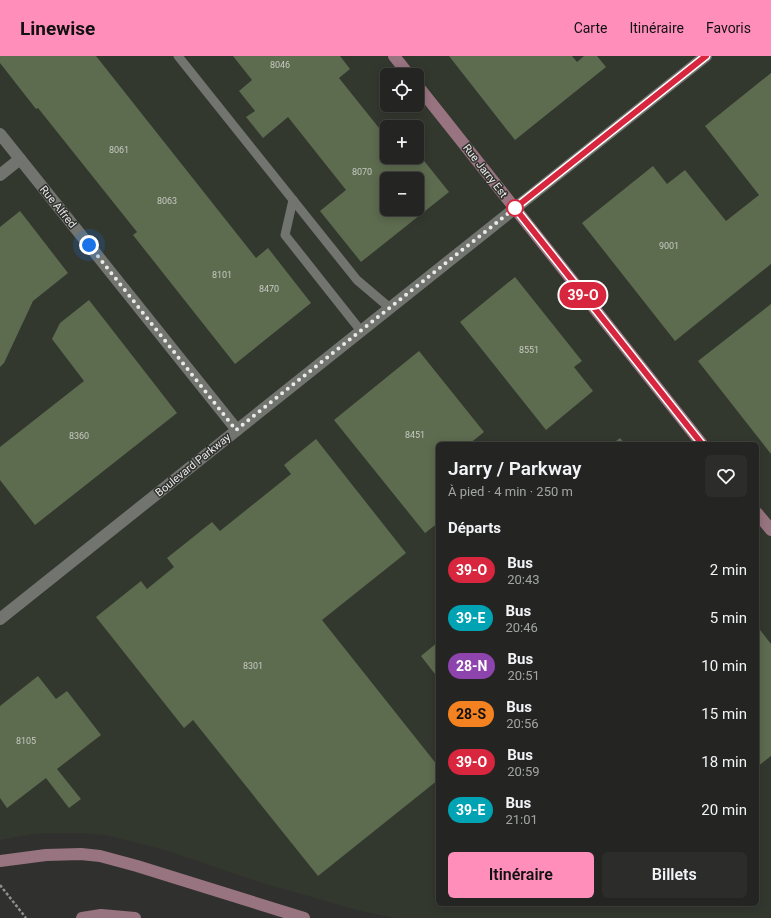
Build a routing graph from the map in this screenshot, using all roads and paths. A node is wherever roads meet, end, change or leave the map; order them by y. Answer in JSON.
{"nodes":[{"id":1,"x":178,"y":56,"type":"edge"},
{"id":2,"x":394,"y":56,"type":"edge"},
{"id":3,"x":706,"y":56,"type":"edge"},
{"id":4,"x":403,"y":68,"type":"edge"},
{"id":5,"x":424,"y":94,"type":"edge"},
{"id":6,"x":0,"y":134,"type":"edge"},
{"id":7,"x":20,"y":159,"type":"junction"},
{"id":8,"x":0,"y":175,"type":"edge"},
{"id":9,"x":293,"y":200,"type":"junction"},
{"id":10,"x":515,"y":208,"type":"junction"},
{"id":11,"x":390,"y":308,"type":"junction"},
{"id":12,"x":361,"y":331,"type":"junction"},
{"id":13,"x":236,"y":430,"type":"junction"},
{"id":14,"x":700,"y":442,"type":"edge"},
{"id":15,"x":759,"y":515,"type":"edge"},
{"id":16,"x":771,"y":530,"type":"edge"},
{"id":17,"x":0,"y":619,"type":"edge"},
{"id":18,"x":0,"y":861,"type":"edge"},
{"id":19,"x":0,"y":885,"type":"edge"},
{"id":20,"x":26,"y":918,"type":"edge"},
{"id":21,"x":82,"y":918,"type":"edge"},
{"id":22,"x":135,"y":918,"type":"edge"},
{"id":23,"x":304,"y":918,"type":"edge"}],
"edges":[{"from":1,"to":9,"type":"lane"},
{"from":2,"to":4,"type":"street"},
{"from":3,"to":10,"type":"street","name":"Boulevard Parkway"},
{"from":5,"to":10,"type":"street","name":"Rue Jarry Est"},
{"from":6,"to":7,"type":"street","name":"Rue Alfred"},
{"from":7,"to":8,"type":"street"},
{"from":7,"to":13,"type":"street","name":"Rue Alfred"},
{"from":9,"to":11,"type":"lane"},
{"from":9,"to":12,"type":"lane"},
{"from":10,"to":11,"type":"street","name":"Boulevard Parkway"},
{"from":10,"to":14,"type":"street","name":"Rue Jarry Est"},
{"from":11,"to":12,"type":"street","name":"Boulevard Parkway"},
{"from":12,"to":13,"type":"street","name":"Boulevard Parkway"},
{"from":13,"to":17,"type":"street","name":"Boulevard Parkway"},
{"from":15,"to":16,"type":"street"},
{"from":18,"to":23,"type":"street"},
{"from":19,"to":20,"type":"path"},
{"from":21,"to":22,"type":"street"}]}
